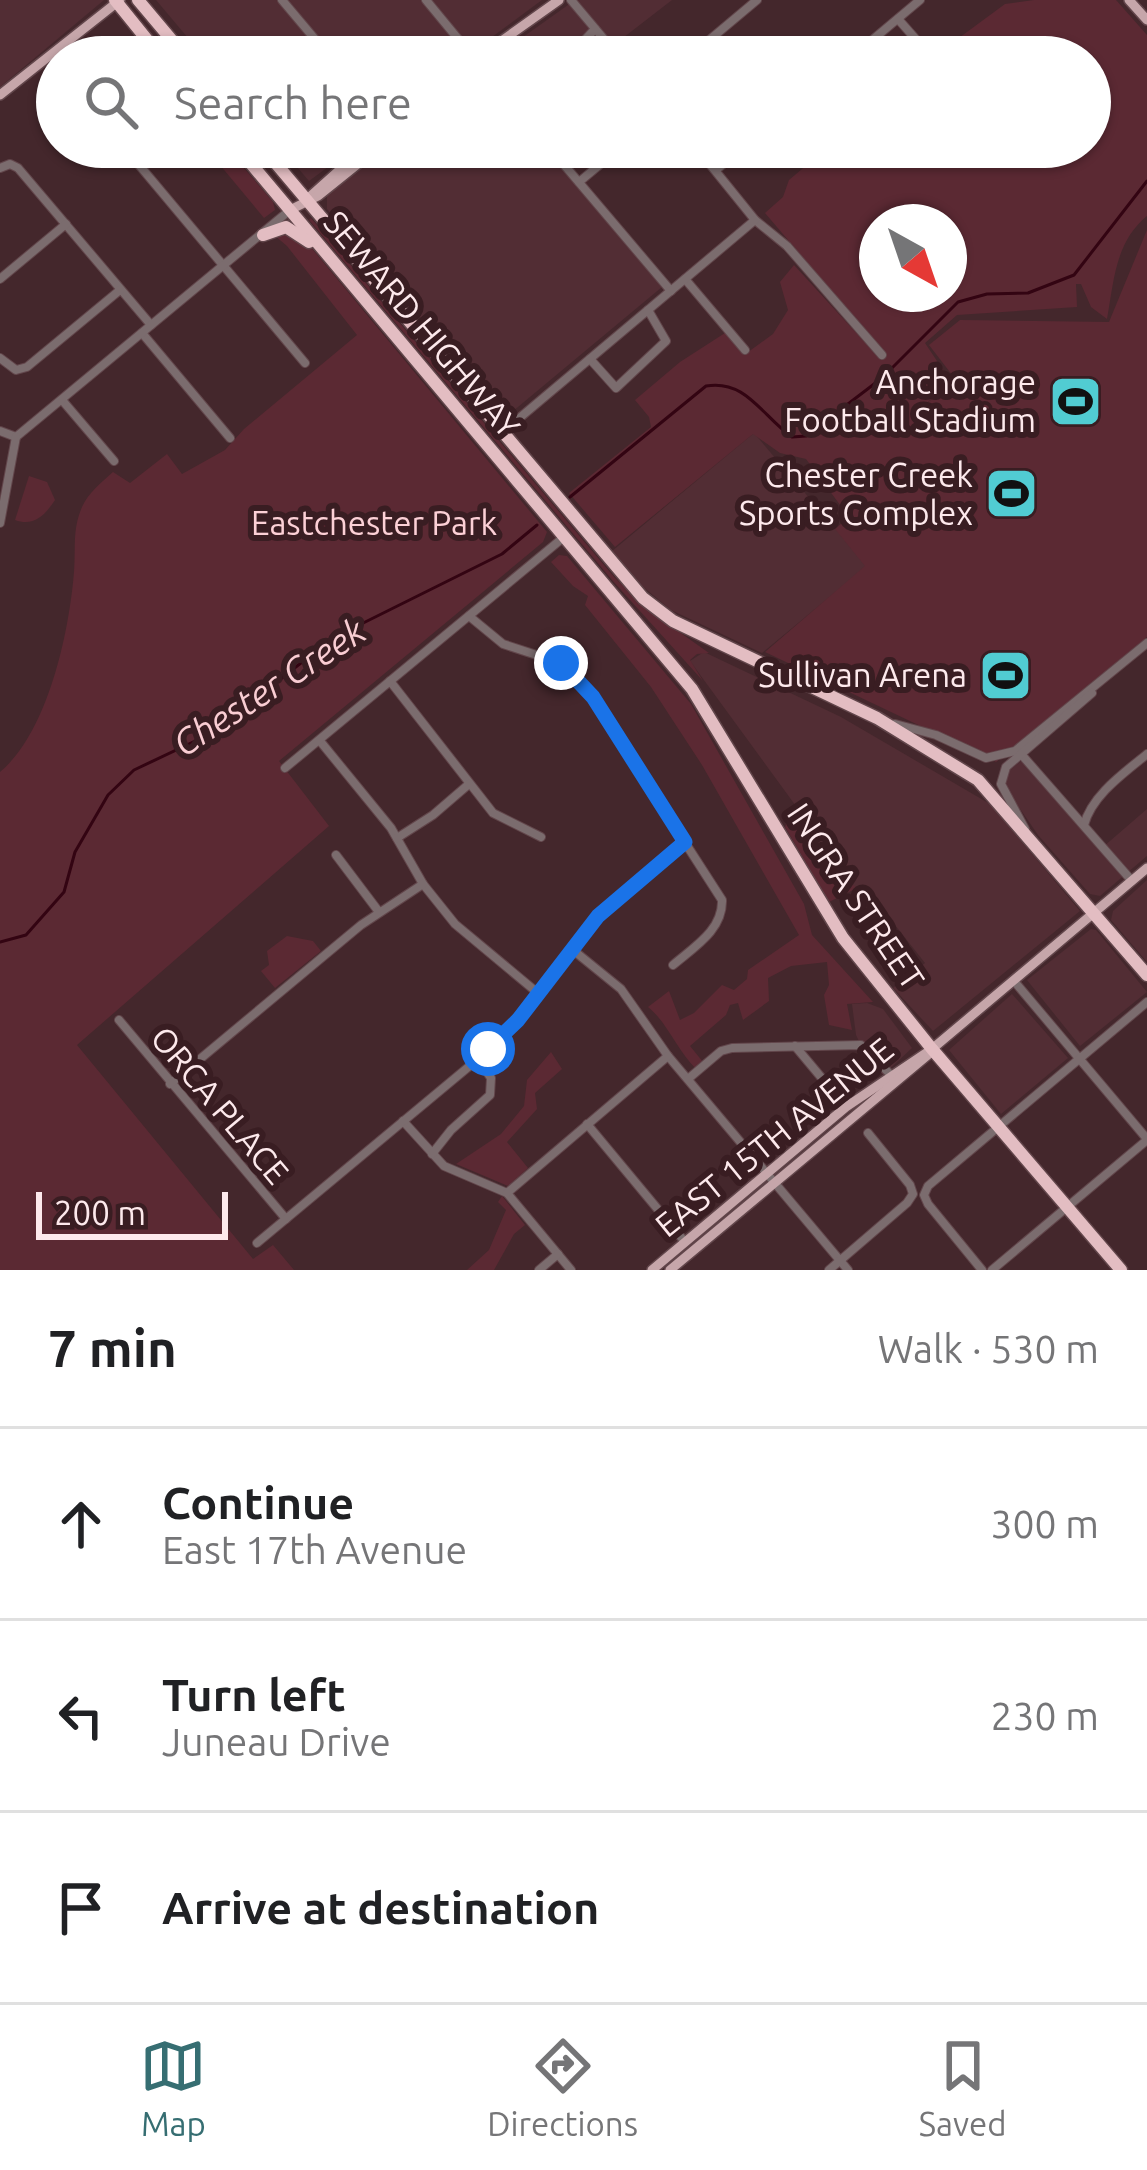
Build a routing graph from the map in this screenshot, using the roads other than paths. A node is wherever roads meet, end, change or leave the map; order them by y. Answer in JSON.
{"nodes":[{"id":1,"x":138,"y":0,"type":"edge"},
{"id":2,"x":282,"y":0,"type":"edge"},
{"id":3,"x":426,"y":0,"type":"edge"},
{"id":4,"x":559,"y":0,"type":"edge"},
{"id":5,"x":571,"y":0,"type":"edge"},
{"id":6,"x":757,"y":0,"type":"edge"},
{"id":7,"x":920,"y":0,"type":"edge"},
{"id":8,"x":1130,"y":0,"type":"edge"},
{"id":9,"x":117,"y":1,"type":"edge"},
{"id":10,"x":898,"y":19,"type":"junction"},
{"id":11,"x":1147,"y":20,"type":"edge"},
{"id":12,"x":595,"y":29,"type":"junction"},
{"id":13,"x":73,"y":36,"type":"edge"},
{"id":14,"x":144,"y":36,"type":"edge"},
{"id":15,"x":168,"y":36,"type":"edge"},
{"id":16,"x":313,"y":36,"type":"edge"},
{"id":17,"x":458,"y":36,"type":"edge"},
{"id":18,"x":507,"y":36,"type":"edge"},
{"id":19,"x":588,"y":36,"type":"edge"},
{"id":20,"x":601,"y":36,"type":"edge"},
{"id":21,"x":714,"y":36,"type":"edge"},
{"id":22,"x":877,"y":36,"type":"edge"},
{"id":23,"x":913,"y":36,"type":"edge"},
{"id":24,"x":36,"y":66,"type":"edge"},
{"id":25,"x":0,"y":95,"type":"edge"},
{"id":26,"x":5,"y":166,"type":"edge"},
{"id":27,"x":142,"y":168,"type":"edge"},
{"id":28,"x":255,"y":168,"type":"edge"},
{"id":29,"x":279,"y":168,"type":"edge"},
{"id":30,"x":342,"y":168,"type":"edge"},
{"id":31,"x":353,"y":168,"type":"edge"},
{"id":32,"x":567,"y":168,"type":"edge"},
{"id":33,"x":596,"y":168,"type":"edge"},
{"id":34,"x":718,"y":168,"type":"edge"},
{"id":35,"x":716,"y":170,"type":"joint"},
{"id":36,"x":579,"y":182,"type":"junction"},
{"id":37,"x":306,"y":200,"type":"junction"},
{"id":38,"x":290,"y":210,"type":"junction"},
{"id":39,"x":755,"y":220,"type":"junction"},
{"id":40,"x":66,"y":224,"type":"junction"},
{"id":41,"x":263,"y":235,"type":"junction"},
{"id":42,"x":224,"y":266,"type":"junction"},
{"id":43,"x":345,"y":275,"type":"junction"},
{"id":44,"x":0,"y":279,"type":"edge"},
{"id":45,"x":685,"y":279,"type":"junction"},
{"id":46,"x":120,"y":290,"type":"junction"},
{"id":47,"x":671,"y":291,"type":"junction"},
{"id":48,"x":648,"y":310,"type":"junction"},
{"id":49,"x":152,"y":326,"type":"junction"},
{"id":50,"x":142,"y":333,"type":"junction"},
{"id":51,"x":746,"y":350,"type":"dead end"},
{"id":52,"x":882,"y":355,"type":"dead end"},
{"id":53,"x":0,"y":358,"type":"edge"},
{"id":54,"x":590,"y":358,"type":"junction"},
{"id":55,"x":305,"y":363,"type":"dead end"},
{"id":56,"x":62,"y":400,"type":"junction"},
{"id":57,"x":0,"y":431,"type":"edge"},
{"id":58,"x":502,"y":433,"type":"junction"},
{"id":59,"x":16,"y":437,"type":"junction"},
{"id":60,"x":230,"y":438,"type":"dead end"},
{"id":61,"x":114,"y":461,"type":"dead end"},
{"id":62,"x":0,"y":524,"type":"edge"},
{"id":63,"x":566,"y":536,"type":"junction"},
{"id":64,"x":469,"y":616,"type":"junction"},
{"id":65,"x":1146,"y":646,"type":"edge"},
{"id":66,"x":1104,"y":678,"type":"junction"},
{"id":67,"x":390,"y":681,"type":"junction"},
{"id":68,"x":877,"y":718,"type":"junction"},
{"id":69,"x":320,"y":741,"type":"junction"},
{"id":70,"x":1021,"y":754,"type":"junction"},
{"id":71,"x":1147,"y":754,"type":"edge"},
{"id":72,"x":285,"y":768,"type":"dead end"},
{"id":73,"x":469,"y":784,"type":"junction"},
{"id":74,"x":1084,"y":825,"type":"junction"},
{"id":75,"x":541,"y":837,"type":"dead end"},
{"id":76,"x":397,"y":838,"type":"junction"},
{"id":77,"x":1029,"y":838,"type":"junction"},
{"id":78,"x":685,"y":842,"type":"junction"},
{"id":79,"x":337,"y":855,"type":"dead end"},
{"id":80,"x":1147,"y":868,"type":"edge"},
{"id":81,"x":1132,"y":881,"type":"junction"},
{"id":82,"x":423,"y":884,"type":"junction"},
{"id":83,"x":379,"y":912,"type":"junction"},
{"id":84,"x":1095,"y":914,"type":"junction"},
{"id":85,"x":573,"y":950,"type":"junction"},
{"id":86,"x":673,"y":965,"type":"dead end"},
{"id":87,"x":1147,"y":975,"type":"edge"},
{"id":88,"x":1014,"y":981,"type":"junction"},
{"id":89,"x":539,"y":994,"type":"junction"},
{"id":90,"x":1147,"y":1002,"type":"edge"},
{"id":91,"x":118,"y":1021,"type":"dead end"},
{"id":92,"x":795,"y":1046,"type":"junction"},
{"id":93,"x":932,"y":1049,"type":"junction"},
{"id":94,"x":668,"y":1056,"type":"junction"},
{"id":95,"x":1080,"y":1058,"type":"junction"},
{"id":96,"x":478,"y":1059,"type":"junction"},
{"id":97,"x":891,"y":1075,"type":"junction"},
{"id":98,"x":687,"y":1079,"type":"junction"},
{"id":99,"x":170,"y":1084,"type":"junction"},
{"id":100,"x":846,"y":1107,"type":"junction"},
{"id":101,"x":404,"y":1121,"type":"junction"},
{"id":102,"x":587,"y":1124,"type":"junction"},
{"id":103,"x":1000,"y":1126,"type":"junction"},
{"id":104,"x":868,"y":1133,"type":"dead end"},
{"id":105,"x":1147,"y":1139,"type":"edge"},
{"id":106,"x":432,"y":1154,"type":"junction"},
{"id":107,"x":770,"y":1179,"type":"junction"},
{"id":108,"x":506,"y":1193,"type":"junction"},
{"id":109,"x":1067,"y":1206,"type":"junction"},
{"id":110,"x":286,"y":1219,"type":"junction"},
{"id":111,"x":686,"y":1242,"type":"junction"},
{"id":112,"x":257,"y":1243,"type":"dead end"},
{"id":113,"x":558,"y":1254,"type":"junction"},
{"id":114,"x":840,"y":1261,"type":"junction"},
{"id":115,"x":539,"y":1270,"type":"edge"},
{"id":116,"x":571,"y":1270,"type":"edge"},
{"id":117,"x":652,"y":1270,"type":"edge"},
{"id":118,"x":670,"y":1270,"type":"edge"},
{"id":119,"x":829,"y":1270,"type":"edge"},
{"id":120,"x":848,"y":1270,"type":"edge"},
{"id":121,"x":982,"y":1270,"type":"edge"},
{"id":122,"x":992,"y":1270,"type":"edge"},
{"id":123,"x":1121,"y":1270,"type":"edge"}],
"edges":[{"from":1,"to":15,"type":"highway"},
{"from":2,"to":16,"type":"street"},
{"from":3,"to":17,"type":"street"},
{"from":4,"to":18,"type":"main road"},
{"from":5,"to":12,"type":"street"},
{"from":6,"to":21,"type":"street"},
{"from":7,"to":10,"type":"street"},
{"from":8,"to":11,"type":"main road"},
{"from":9,"to":13,"type":"main road"},
{"from":9,"to":14,"type":"highway"},
{"from":10,"to":22,"type":"street"},
{"from":10,"to":23,"type":"street"},
{"from":12,"to":19,"type":"street"},
{"from":12,"to":20,"type":"street"},
{"from":24,"to":25,"type":"main road"},
{"from":26,"to":40,"type":"street"},
{"from":27,"to":42,"type":"street"},
{"from":28,"to":38,"type":"highway","name":"SEWARD HIGHWAY"},
{"from":29,"to":37,"type":"highway","name":"SEWARD HIGHWAY"},
{"from":30,"to":37,"type":"main road"},
{"from":31,"to":37,"type":"main road"},
{"from":32,"to":36,"type":"street"},
{"from":33,"to":36,"type":"street"},
{"from":34,"to":35,"type":"street"},
{"from":35,"to":39,"type":"street"},
{"from":36,"to":47,"type":"street"},
{"from":37,"to":38,"type":"main road"},
{"from":37,"to":58,"type":"highway","name":"SEWARD HIGHWAY"},
{"from":38,"to":41,"type":"street"},
{"from":38,"to":43,"type":"highway","name":"SEWARD HIGHWAY"},
{"from":39,"to":45,"type":"street"},
{"from":39,"to":52,"type":"street"},
{"from":40,"to":44,"type":"street"},
{"from":40,"to":46,"type":"street"},
{"from":41,"to":42,"type":"street"},
{"from":41,"to":43,"type":"highway"},
{"from":42,"to":49,"type":"street"},
{"from":42,"to":55,"type":"street"},
{"from":43,"to":63,"type":"highway","name":"SEWARD HIGHWAY"},
{"from":45,"to":47,"type":"street"},
{"from":45,"to":51,"type":"street"},
{"from":46,"to":49,"type":"street"},
{"from":46,"to":53,"type":"street"},
{"from":47,"to":48,"type":"street"},
{"from":48,"to":54,"type":"street"},
{"from":48,"to":54,"type":"street"},
{"from":49,"to":50,"type":"street"},
{"from":50,"to":56,"type":"street"},
{"from":50,"to":60,"type":"street"},
{"from":54,"to":58,"type":"street"},
{"from":56,"to":59,"type":"street"},
{"from":56,"to":61,"type":"street"},
{"from":57,"to":59,"type":"street"},
{"from":58,"to":68,"type":"highway","name":"SEWARD HIGHWAY"},
{"from":59,"to":62,"type":"street"},
{"from":63,"to":64,"type":"street"},
{"from":63,"to":93,"type":"highway","name":"INGRA STREET"},
{"from":64,"to":67,"type":"street"},
{"from":64,"to":78,"type":"street"},
{"from":65,"to":66,"type":"street"},
{"from":66,"to":68,"type":"street"},
{"from":66,"to":70,"type":"street"},
{"from":67,"to":69,"type":"street"},
{"from":67,"to":73,"type":"street"},
{"from":68,"to":77,"type":"highway","name":"SEWARD HIGHWAY"},
{"from":69,"to":72,"type":"street"},
{"from":69,"to":76,"type":"street"},
{"from":70,"to":74,"type":"street"},
{"from":70,"to":77,"type":"street"},
{"from":71,"to":74,"type":"street"},
{"from":73,"to":75,"type":"street"},
{"from":73,"to":76,"type":"street"},
{"from":74,"to":81,"type":"street"},
{"from":76,"to":82,"type":"street"},
{"from":77,"to":84,"type":"highway","name":"SEWARD HIGHWAY"},
{"from":78,"to":85,"type":"street"},
{"from":78,"to":86,"type":"street"},
{"from":79,"to":83,"type":"street"},
{"from":80,"to":81,"type":"main road","name":"EAST 15TH AVENUE"},
{"from":81,"to":84,"type":"main road","name":"EAST 15TH AVENUE"},
{"from":82,"to":83,"type":"street"},
{"from":82,"to":89,"type":"street"},
{"from":83,"to":99,"type":"street"},
{"from":84,"to":87,"type":"highway","name":"SEWARD HIGHWAY"},
{"from":84,"to":88,"type":"main road","name":"EAST 15TH AVENUE"},
{"from":85,"to":89,"type":"street"},
{"from":85,"to":94,"type":"street"},
{"from":88,"to":93,"type":"main road","name":"EAST 15TH AVENUE"},
{"from":88,"to":95,"type":"street"},
{"from":89,"to":96,"type":"street"},
{"from":90,"to":95,"type":"street"},
{"from":91,"to":99,"type":"street","name":"ORCA PLACE"},
{"from":92,"to":97,"type":"street"},
{"from":92,"to":98,"type":"street"},
{"from":92,"to":100,"type":"street"},
{"from":93,"to":97,"type":"main road","name":"EAST 15TH AVENUE"},
{"from":93,"to":103,"type":"highway","name":"INGRA STREET"},
{"from":93,"to":107,"type":"main road","name":"EAST 15TH AVENUE"},
{"from":94,"to":98,"type":"street"},
{"from":94,"to":102,"type":"street"},
{"from":95,"to":103,"type":"street"},
{"from":95,"to":105,"type":"street"},
{"from":96,"to":101,"type":"street"},
{"from":96,"to":106,"type":"street"},
{"from":97,"to":100,"type":"main road","name":"EAST 15TH AVENUE"},
{"from":98,"to":107,"type":"street"},
{"from":99,"to":110,"type":"street","name":"ORCA PLACE"},
{"from":100,"to":107,"type":"main road","name":"EAST 15TH AVENUE"},
{"from":101,"to":106,"type":"street"},
{"from":101,"to":110,"type":"street"},
{"from":102,"to":108,"type":"street"},
{"from":102,"to":111,"type":"street"},
{"from":103,"to":109,"type":"highway","name":"INGRA STREET"},
{"from":103,"to":121,"type":"street"},
{"from":104,"to":114,"type":"street"},
{"from":105,"to":109,"type":"street"},
{"from":106,"to":108,"type":"street"},
{"from":107,"to":111,"type":"main road","name":"EAST 15TH AVENUE"},
{"from":107,"to":114,"type":"street"},
{"from":107,"to":118,"type":"main road","name":"EAST 15TH AVENUE"},
{"from":108,"to":113,"type":"street"},
{"from":109,"to":122,"type":"street"},
{"from":109,"to":123,"type":"highway","name":"INGRA STREET"},
{"from":110,"to":112,"type":"street"},
{"from":111,"to":117,"type":"main road","name":"EAST 15TH AVENUE"},
{"from":113,"to":115,"type":"street"},
{"from":113,"to":116,"type":"street"},
{"from":114,"to":119,"type":"street"},
{"from":114,"to":120,"type":"street"}]}
